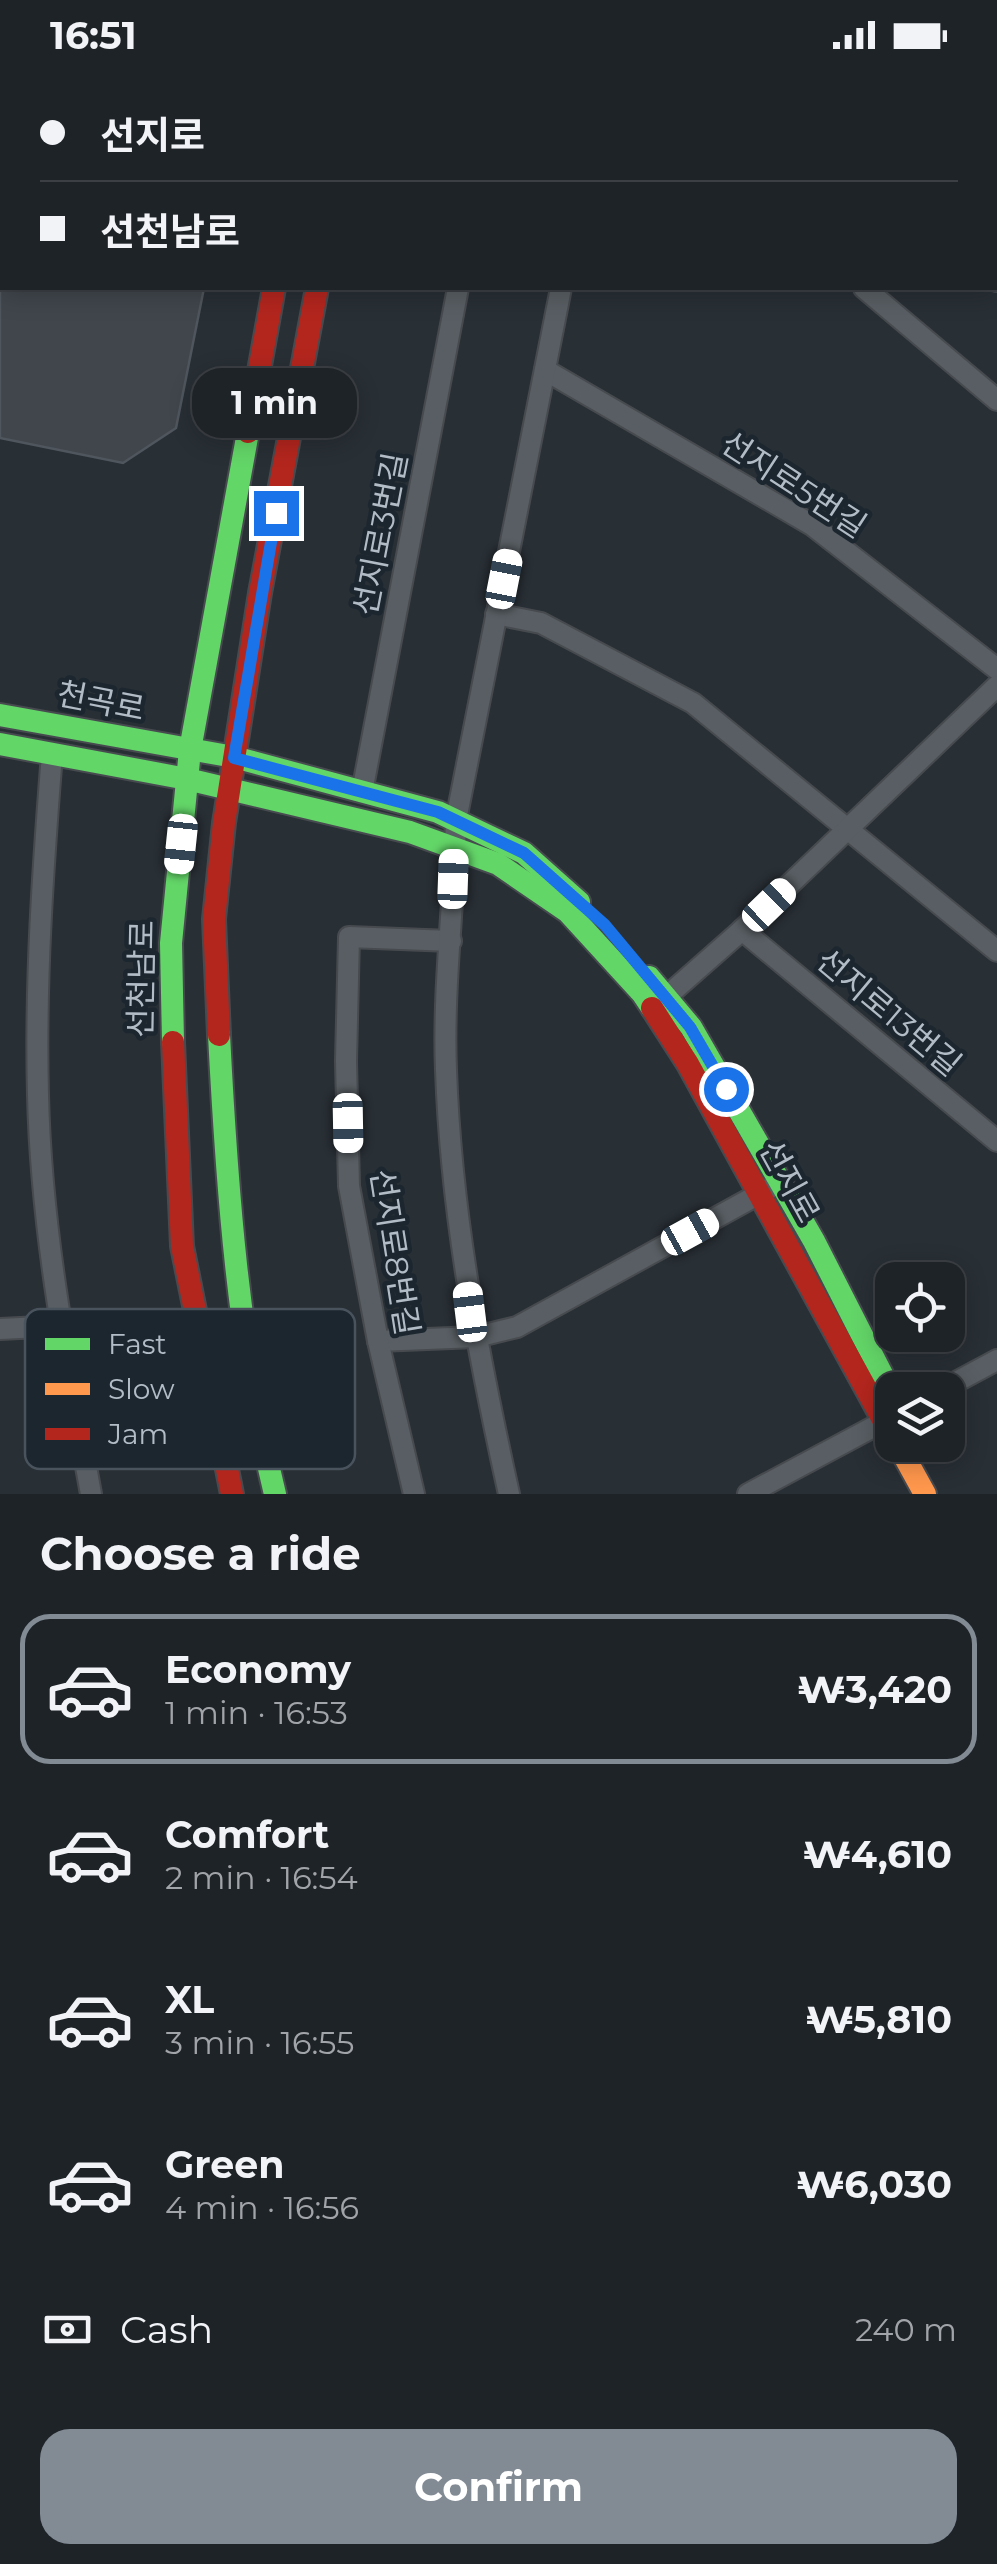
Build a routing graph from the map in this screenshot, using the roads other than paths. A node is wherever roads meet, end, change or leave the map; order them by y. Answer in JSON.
{"nodes":[{"id":1,"x":274,"y":290,"type":"edge"},
{"id":2,"x":317,"y":290,"type":"edge"},
{"id":3,"x":458,"y":290,"type":"edge"},
{"id":4,"x":561,"y":290,"type":"edge"},
{"id":5,"x":866,"y":290,"type":"edge"},
{"id":6,"x":545,"y":370,"type":"junction"},
{"id":7,"x":997,"y":400,"type":"edge"},
{"id":8,"x":496,"y":614,"type":"junction"},
{"id":9,"x":997,"y":669,"type":"edge"},
{"id":10,"x":997,"y":686,"type":"edge"},
{"id":11,"x":0,"y":714,"type":"edge"},
{"id":12,"x":0,"y":744,"type":"edge"},
{"id":13,"x":190,"y":750,"type":"junction"},
{"id":14,"x":52,"y":754,"type":"junction"},
{"id":15,"x":234,"y":758,"type":"junction"},
{"id":16,"x":187,"y":779,"type":"junction"},
{"id":17,"x":230,"y":788,"type":"junction"},
{"id":18,"x":362,"y":792,"type":"junction"},
{"id":19,"x":456,"y":820,"type":"junction"},
{"id":20,"x":848,"y":828,"type":"junction"},
{"id":21,"x":454,"y":848,"type":"junction"},
{"id":22,"x":742,"y":930,"type":"junction"},
{"id":23,"x":451,"y":941,"type":"junction"},
{"id":24,"x":997,"y":951,"type":"edge"},
{"id":25,"x":659,"y":1003,"type":"junction"},
{"id":26,"x":997,"y":1141,"type":"edge"},
{"id":27,"x":770,"y":1188,"type":"junction"},
{"id":28,"x":58,"y":1309,"type":"edge"},
{"id":29,"x":195,"y":1309,"type":"edge"},
{"id":30,"x":238,"y":1309,"type":"edge"},
{"id":31,"x":25,"y":1328,"type":"edge"},
{"id":32,"x":0,"y":1329,"type":"edge"},
{"id":33,"x":476,"y":1338,"type":"junction"},
{"id":34,"x":378,"y":1341,"type":"junction"},
{"id":35,"x":997,"y":1360,"type":"edge"},
{"id":36,"x":879,"y":1372,"type":"edge"},
{"id":37,"x":965,"y":1377,"type":"edge"},
{"id":38,"x":875,"y":1394,"type":"edge"},
{"id":39,"x":875,"y":1431,"type":"edge"},
{"id":40,"x":907,"y":1462,"type":"edge"},
{"id":41,"x":928,"y":1462,"type":"edge"},
{"id":42,"x":86,"y":1469,"type":"edge"},
{"id":43,"x":227,"y":1469,"type":"edge"},
{"id":44,"x":268,"y":1469,"type":"edge"},
{"id":45,"x":91,"y":1494,"type":"edge"},
{"id":46,"x":232,"y":1494,"type":"edge"},
{"id":47,"x":275,"y":1494,"type":"edge"},
{"id":48,"x":414,"y":1494,"type":"edge"},
{"id":49,"x":509,"y":1494,"type":"edge"},
{"id":50,"x":748,"y":1494,"type":"edge"},
{"id":51,"x":924,"y":1494,"type":"edge"},
{"id":52,"x":944,"y":1494,"type":"edge"}],
"edges":[{"from":1,"to":13,"type":"main road","name":"선천남로"},
{"from":2,"to":15,"type":"main road"},
{"from":3,"to":18,"type":"street","name":"선지로3번길"},
{"from":4,"to":6,"type":"street"},
{"from":5,"to":7,"type":"street"},
{"from":6,"to":8,"type":"street"},
{"from":6,"to":9,"type":"street","name":"선지로5번길"},
{"from":8,"to":19,"type":"street"},
{"from":8,"to":20,"type":"street"},
{"from":10,"to":20,"type":"street"},
{"from":11,"to":13,"type":"main road","name":"천곡로"},
{"from":12,"to":14,"type":"main road","name":"천곡로"},
{"from":13,"to":15,"type":"main road","name":"선지로"},
{"from":13,"to":16,"type":"main road","name":"선천남로"},
{"from":14,"to":16,"type":"main road","name":"천곡로"},
{"from":14,"to":28,"type":"street"},
{"from":15,"to":17,"type":"main road"},
{"from":15,"to":18,"type":"main road","name":"선지로"},
{"from":16,"to":17,"type":"main road","name":"선지로"},
{"from":16,"to":29,"type":"main road","name":"선천남로"},
{"from":17,"to":21,"type":"main road","name":"선지로"},
{"from":17,"to":30,"type":"main road"},
{"from":18,"to":19,"type":"main road","name":"선지로"},
{"from":19,"to":21,"type":"street"},
{"from":19,"to":25,"type":"main road","name":"선지로"},
{"from":20,"to":22,"type":"street"},
{"from":20,"to":24,"type":"street"},
{"from":21,"to":23,"type":"street","name":"선지로8번길"},
{"from":21,"to":25,"type":"main road","name":"선지로"},
{"from":22,"to":25,"type":"street"},
{"from":22,"to":26,"type":"street","name":"선지로13번길"},
{"from":23,"to":33,"type":"street","name":"선지로8번길"},
{"from":23,"to":34,"type":"street","name":"선지로8번길"},
{"from":25,"to":27,"type":"main road","name":"선지로"},
{"from":27,"to":33,"type":"street"},
{"from":27,"to":36,"type":"main road","name":"선지로"},
{"from":27,"to":38,"type":"main road","name":"선지로"},
{"from":31,"to":32,"type":"street"},
{"from":33,"to":34,"type":"street"},
{"from":33,"to":49,"type":"street","name":"선지로8번길"},
{"from":34,"to":48,"type":"street","name":"선지로8번길"},
{"from":35,"to":37,"type":"street"},
{"from":39,"to":50,"type":"street"},
{"from":40,"to":51,"type":"main road"},
{"from":41,"to":52,"type":"main road"},
{"from":42,"to":45,"type":"street"},
{"from":43,"to":46,"type":"main road","name":"선천남로"},
{"from":44,"to":47,"type":"main road"}]}
